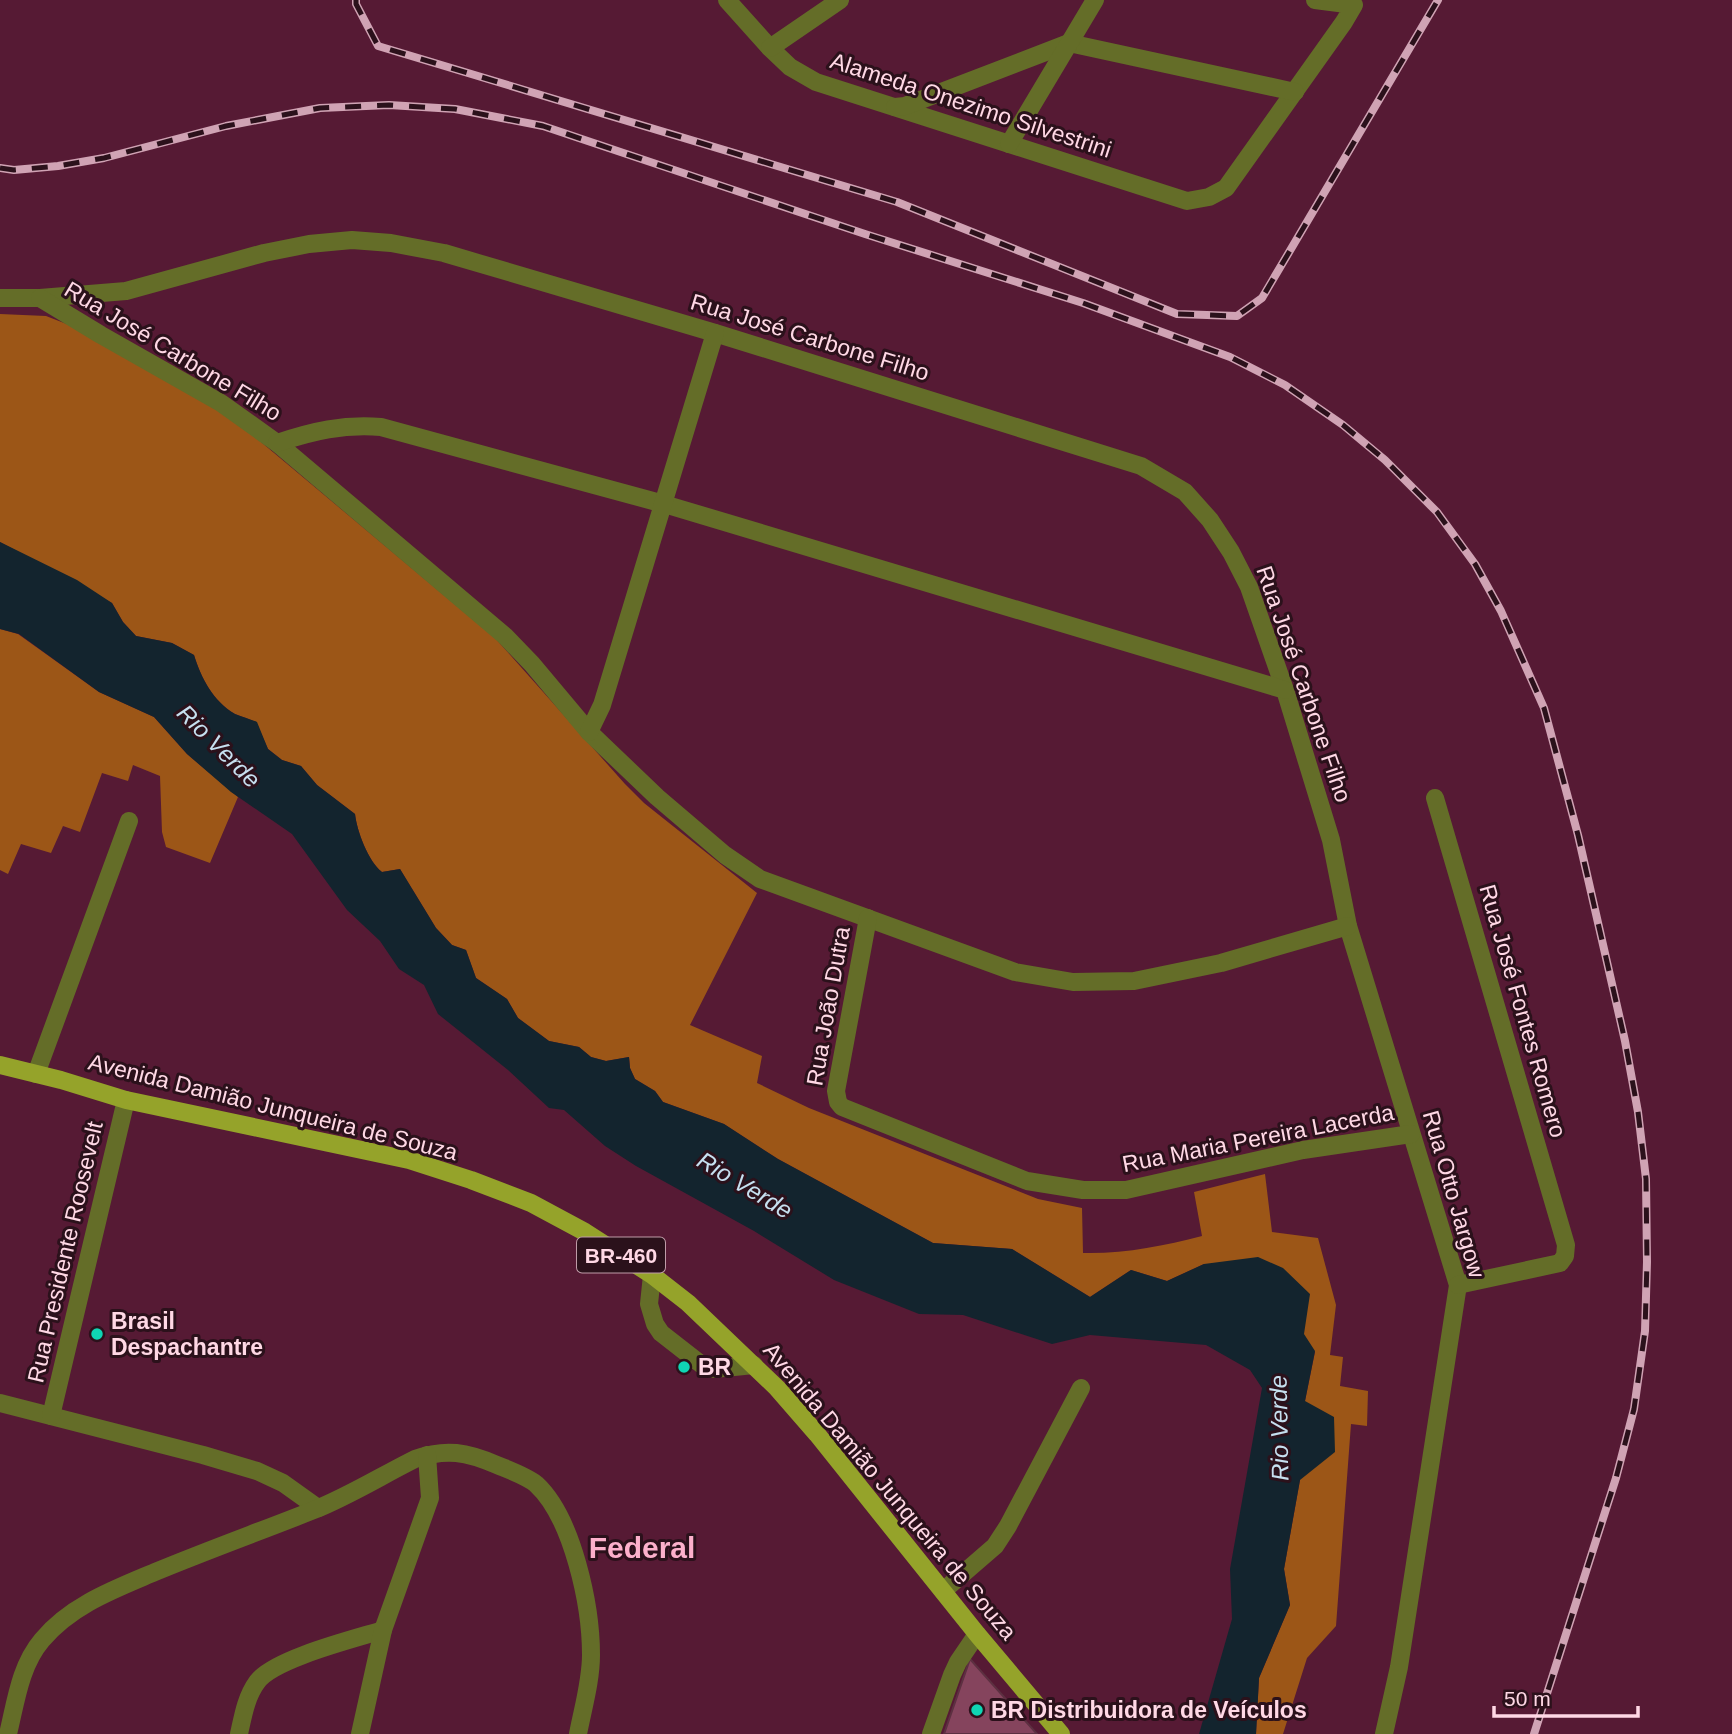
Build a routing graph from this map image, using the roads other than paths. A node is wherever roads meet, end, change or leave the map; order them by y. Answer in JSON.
{"nodes":[{"id":1,"x":727,"y":0,"type":"edge"},
{"id":2,"x":840,"y":0,"type":"edge"},
{"id":3,"x":1095,"y":0,"type":"edge"},
{"id":4,"x":1315,"y":0,"type":"edge"},
{"id":5,"x":1069,"y":43,"type":"junction"},
{"id":6,"x":771,"y":48,"type":"junction"},
{"id":7,"x":1295,"y":92,"type":"junction"},
{"id":8,"x":894,"y":107,"type":"junction"},
{"id":9,"x":1009,"y":144,"type":"junction"},
{"id":10,"x":0,"y":298,"type":"edge"},
{"id":11,"x":40,"y":298,"type":"junction"},
{"id":12,"x":715,"y":333,"type":"junction"},
{"id":13,"x":277,"y":443,"type":"junction"},
{"id":14,"x":664,"y":504,"type":"junction"},
{"id":15,"x":1285,"y":690,"type":"junction"},
{"id":16,"x":589,"y":732,"type":"junction"},
{"id":17,"x":1435,"y":798,"type":"dead end"},
{"id":18,"x":129,"y":821,"type":"dead end"},
{"id":19,"x":1331,"y":840,"type":"joint"},
{"id":20,"x":868,"y":918,"type":"junction"},
{"id":21,"x":1348,"y":926,"type":"junction"},
{"id":22,"x":0,"y":1065,"type":"edge"},
{"id":23,"x":36,"y":1074,"type":"junction"},
{"id":24,"x":126,"y":1100,"type":"junction"},
{"id":25,"x":838,"y":1102,"type":"joint"},
{"id":26,"x":1411,"y":1134,"type":"junction"},
{"id":27,"x":1565,"y":1241,"type":"junction"},
{"id":28,"x":1569,"y":1266,"type":"dead end"},
{"id":29,"x":652,"y":1275,"type":"junction"},
{"id":30,"x":1458,"y":1285,"type":"junction"},
{"id":31,"x":754,"y":1365,"type":"junction"},
{"id":32,"x":1081,"y":1388,"type":"dead end"},
{"id":33,"x":0,"y":1403,"type":"edge"},
{"id":34,"x":51,"y":1416,"type":"junction"},
{"id":35,"x":427,"y":1455,"type":"junction"},
{"id":36,"x":318,"y":1508,"type":"junction"},
{"id":37,"x":943,"y":1591,"type":"junction"},
{"id":38,"x":383,"y":1630,"type":"junction"},
{"id":39,"x":977,"y":1634,"type":"junction"},
{"id":40,"x":8,"y":1734,"type":"edge"},
{"id":41,"x":239,"y":1734,"type":"edge"},
{"id":42,"x":360,"y":1734,"type":"edge"},
{"id":43,"x":578,"y":1734,"type":"edge"},
{"id":44,"x":931,"y":1734,"type":"edge"},
{"id":45,"x":1061,"y":1734,"type":"edge"},
{"id":46,"x":1384,"y":1734,"type":"edge"}],
"edges":[{"from":1,"to":6,"type":"street","name":"Alameda Onezimo Silvestrini"},
{"from":2,"to":6,"type":"street"},
{"from":3,"to":5,"type":"street"},
{"from":4,"to":7,"type":"street"},
{"from":5,"to":7,"type":"street"},
{"from":5,"to":8,"type":"street"},
{"from":5,"to":9,"type":"street"},
{"from":6,"to":8,"type":"street","name":"Alameda Onezimo Silvestrini"},
{"from":7,"to":9,"type":"street","name":"Alameda Onezimo Silvestrini"},
{"from":8,"to":9,"type":"street","name":"Alameda Onezimo Silvestrini"},
{"from":10,"to":11,"type":"street","name":"Rua José Carbone Filho"},
{"from":11,"to":12,"type":"street","name":"Rua José Carbone Filho"},
{"from":11,"to":13,"type":"street","name":"Rua José Carbone Filho"},
{"from":12,"to":14,"type":"street"},
{"from":12,"to":15,"type":"street","name":"Rua José Carbone Filho"},
{"from":13,"to":14,"type":"street"},
{"from":13,"to":16,"type":"street","name":"Rua José Carbone Filho"},
{"from":14,"to":15,"type":"street"},
{"from":14,"to":16,"type":"street"},
{"from":15,"to":19,"type":"street","name":"Rua José Carbone Filho"},
{"from":16,"to":20,"type":"street","name":"Rua José Carbone Filho"},
{"from":17,"to":27,"type":"street","name":"Rua José Fontes Romero"},
{"from":18,"to":23,"type":"street"},
{"from":19,"to":21,"type":"street","name":"Rua Otto Jargow"},
{"from":20,"to":21,"type":"street","name":"Rua José Carbone Filho"},
{"from":20,"to":25,"type":"street","name":"Rua João Dutra"},
{"from":21,"to":26,"type":"street","name":"Rua Otto Jargow"},
{"from":22,"to":23,"type":"main road","name":"Avenida Damião Junqueira de Souza","number":"BR-460"},
{"from":23,"to":24,"type":"main road","name":"Avenida Damião Junqueira de Souza","number":"BR-460"},
{"from":24,"to":29,"type":"main road","name":"Avenida Damião Junqueira de Souza","number":"BR-460"},
{"from":24,"to":34,"type":"street","name":"Rua Presidente Roosevelt"},
{"from":25,"to":26,"type":"street","name":"Rua Maria Pereira Lacerda"},
{"from":26,"to":30,"type":"street","name":"Rua Otto Jargow"},
{"from":27,"to":28,"type":"street","name":"Rua José Fontes Romero"},
{"from":27,"to":30,"type":"street"},
{"from":29,"to":31,"type":"main road","name":"Avenida Damião Junqueira de Souza","number":"BR-460"},
{"from":29,"to":31,"type":"street"},
{"from":30,"to":46,"type":"street","name":"Rua Otto Jargow"},
{"from":31,"to":37,"type":"main road","name":"Avenida Damião Junqueira de Souza","number":"BR-460"},
{"from":32,"to":37,"type":"street"},
{"from":33,"to":34,"type":"street"},
{"from":34,"to":36,"type":"street"},
{"from":35,"to":36,"type":"street"},
{"from":35,"to":38,"type":"street"},
{"from":35,"to":43,"type":"street"},
{"from":36,"to":40,"type":"street"},
{"from":37,"to":39,"type":"main road","name":"Avenida Damião Junqueira de Souza","number":"BR-460"},
{"from":38,"to":41,"type":"street"},
{"from":38,"to":42,"type":"street"},
{"from":39,"to":44,"type":"street"},
{"from":39,"to":45,"type":"main road","name":"Avenida Damião Junqueira de Souza","number":"BR-460"}]}
